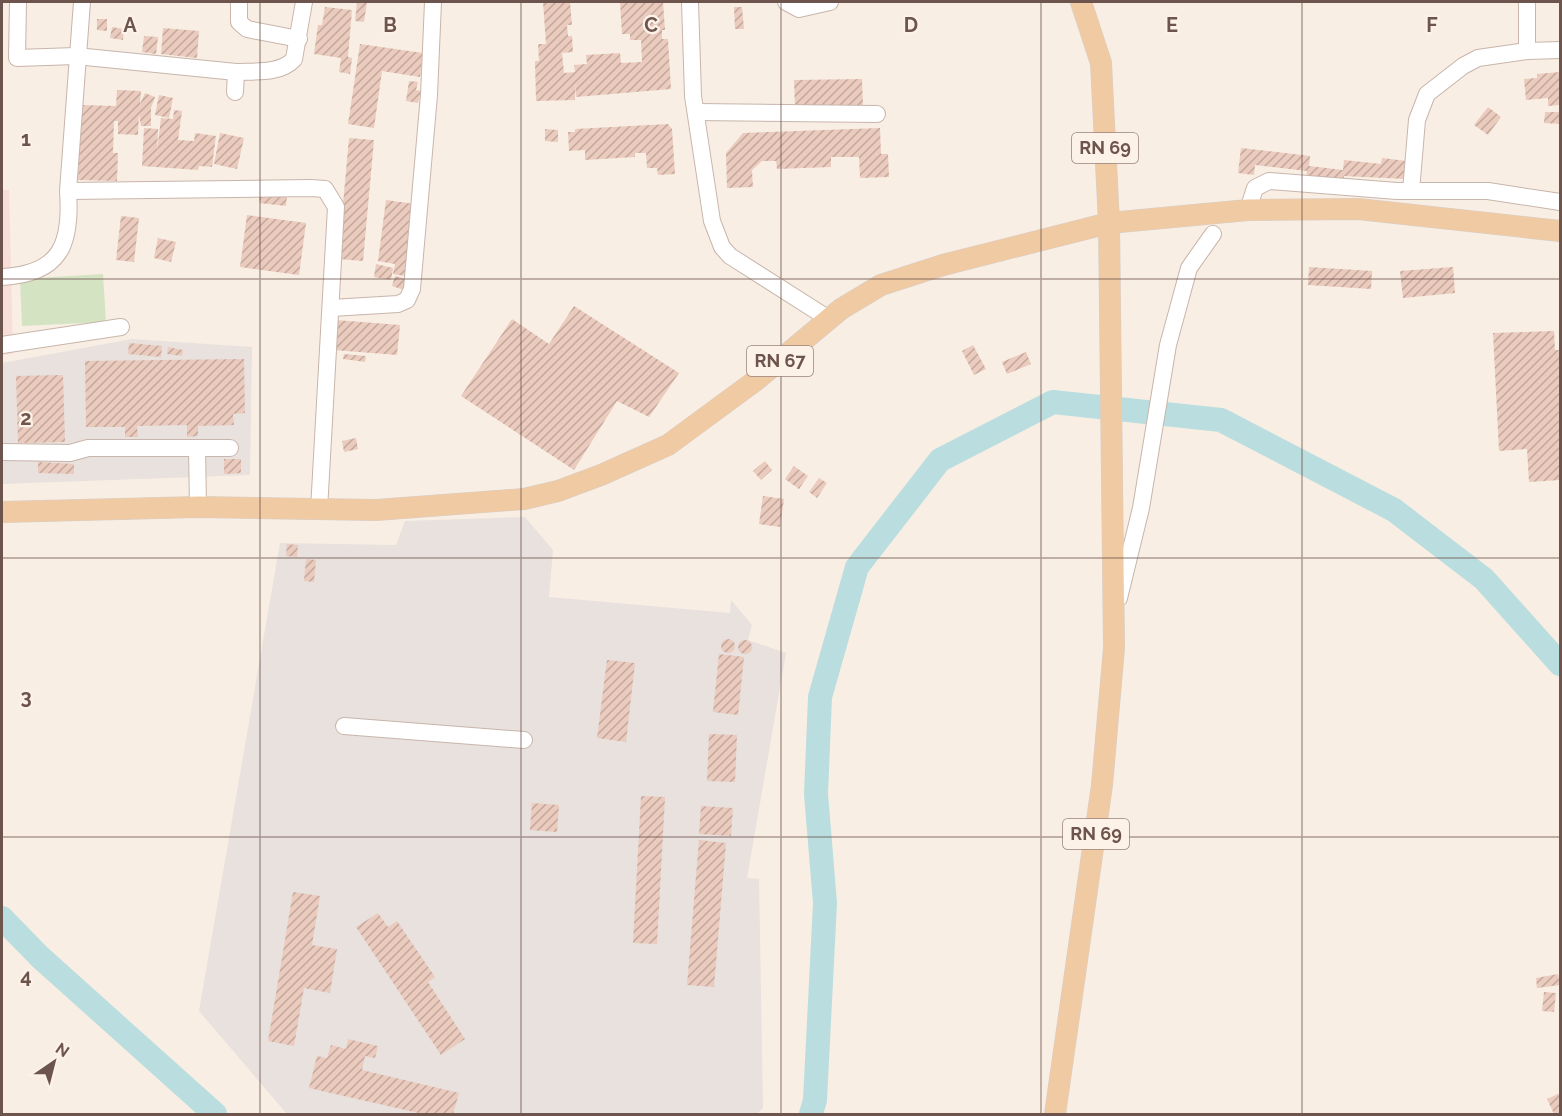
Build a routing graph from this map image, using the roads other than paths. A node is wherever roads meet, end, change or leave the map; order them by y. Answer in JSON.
{"nodes":[{"id":1,"x":18,"y":2,"type":"edge"},
{"id":2,"x":82,"y":2,"type":"edge"},
{"id":3,"x":239,"y":2,"type":"edge"},
{"id":4,"x":304,"y":2,"type":"edge"},
{"id":5,"x":433,"y":2,"type":"edge"},
{"id":6,"x":690,"y":2,"type":"edge"},
{"id":7,"x":786,"y":2,"type":"edge"},
{"id":8,"x":830,"y":2,"type":"edge"},
{"id":9,"x":1081,"y":2,"type":"edge"},
{"id":10,"x":1527,"y":2,"type":"edge"},
{"id":11,"x":299,"y":39,"type":"junction"},
{"id":12,"x":1560,"y":50,"type":"edge"},
{"id":13,"x":1527,"y":51,"type":"junction"},
{"id":14,"x":76,"y":57,"type":"junction"},
{"id":15,"x":236,"y":72,"type":"junction"},
{"id":16,"x":235,"y":92,"type":"dead end"},
{"id":17,"x":696,"y":112,"type":"junction"},
{"id":18,"x":877,"y":114,"type":"dead end"},
{"id":19,"x":68,"y":191,"type":"junction"},
{"id":20,"x":1411,"y":191,"type":"junction"},
{"id":21,"x":1560,"y":202,"type":"edge"},
{"id":22,"x":1248,"y":210,"type":"junction"},
{"id":23,"x":1109,"y":223,"type":"junction"},
{"id":24,"x":1560,"y":231,"type":"edge"},
{"id":25,"x":1214,"y":234,"type":"dead end"},
{"id":26,"x":2,"y":277,"type":"edge"},
{"id":27,"x":331,"y":308,"type":"junction"},
{"id":28,"x":829,"y":319,"type":"junction"},
{"id":29,"x":121,"y":327,"type":"dead end"},
{"id":30,"x":2,"y":345,"type":"edge"},
{"id":31,"x":197,"y":448,"type":"junction"},
{"id":32,"x":230,"y":448,"type":"dead end"},
{"id":33,"x":2,"y":452,"type":"edge"},
{"id":34,"x":198,"y":507,"type":"junction"},
{"id":35,"x":319,"y":510,"type":"junction"},
{"id":36,"x":2,"y":512,"type":"edge"},
{"id":37,"x":1113,"y":619,"type":"junction"},
{"id":38,"x":344,"y":726,"type":"dead end"},
{"id":39,"x":524,"y":740,"type":"dead end"},
{"id":40,"x":1055,"y":1114,"type":"edge"}],
"edges":[{"from":1,"to":14,"type":"street"},
{"from":2,"to":14,"type":"street"},
{"from":3,"to":11,"type":"street"},
{"from":4,"to":11,"type":"street"},
{"from":5,"to":27,"type":"street"},
{"from":6,"to":17,"type":"street"},
{"from":7,"to":8,"type":"street"},
{"from":9,"to":23,"type":"main road","number":"RN 69"},
{"from":10,"to":13,"type":"street"},
{"from":11,"to":15,"type":"street"},
{"from":12,"to":13,"type":"street"},
{"from":13,"to":20,"type":"street"},
{"from":14,"to":15,"type":"street"},
{"from":14,"to":19,"type":"street"},
{"from":15,"to":16,"type":"street"},
{"from":17,"to":18,"type":"street"},
{"from":17,"to":28,"type":"street"},
{"from":19,"to":26,"type":"street"},
{"from":19,"to":27,"type":"street"},
{"from":20,"to":21,"type":"street"},
{"from":20,"to":22,"type":"street"},
{"from":22,"to":23,"type":"main road","number":"RN 67"},
{"from":22,"to":24,"type":"main road","number":"RN 67"},
{"from":23,"to":28,"type":"main road","number":"RN 67"},
{"from":23,"to":37,"type":"main road","number":"RN 69"},
{"from":25,"to":37,"type":"street"},
{"from":27,"to":35,"type":"street"},
{"from":28,"to":35,"type":"main road","number":"RN 67"},
{"from":29,"to":30,"type":"street"},
{"from":31,"to":32,"type":"street"},
{"from":31,"to":33,"type":"street"},
{"from":31,"to":34,"type":"street"},
{"from":34,"to":35,"type":"main road","number":"RN 67"},
{"from":34,"to":36,"type":"main road","number":"RN 67"},
{"from":37,"to":40,"type":"main road","number":"RN 69"},
{"from":38,"to":39,"type":"street"}]}
